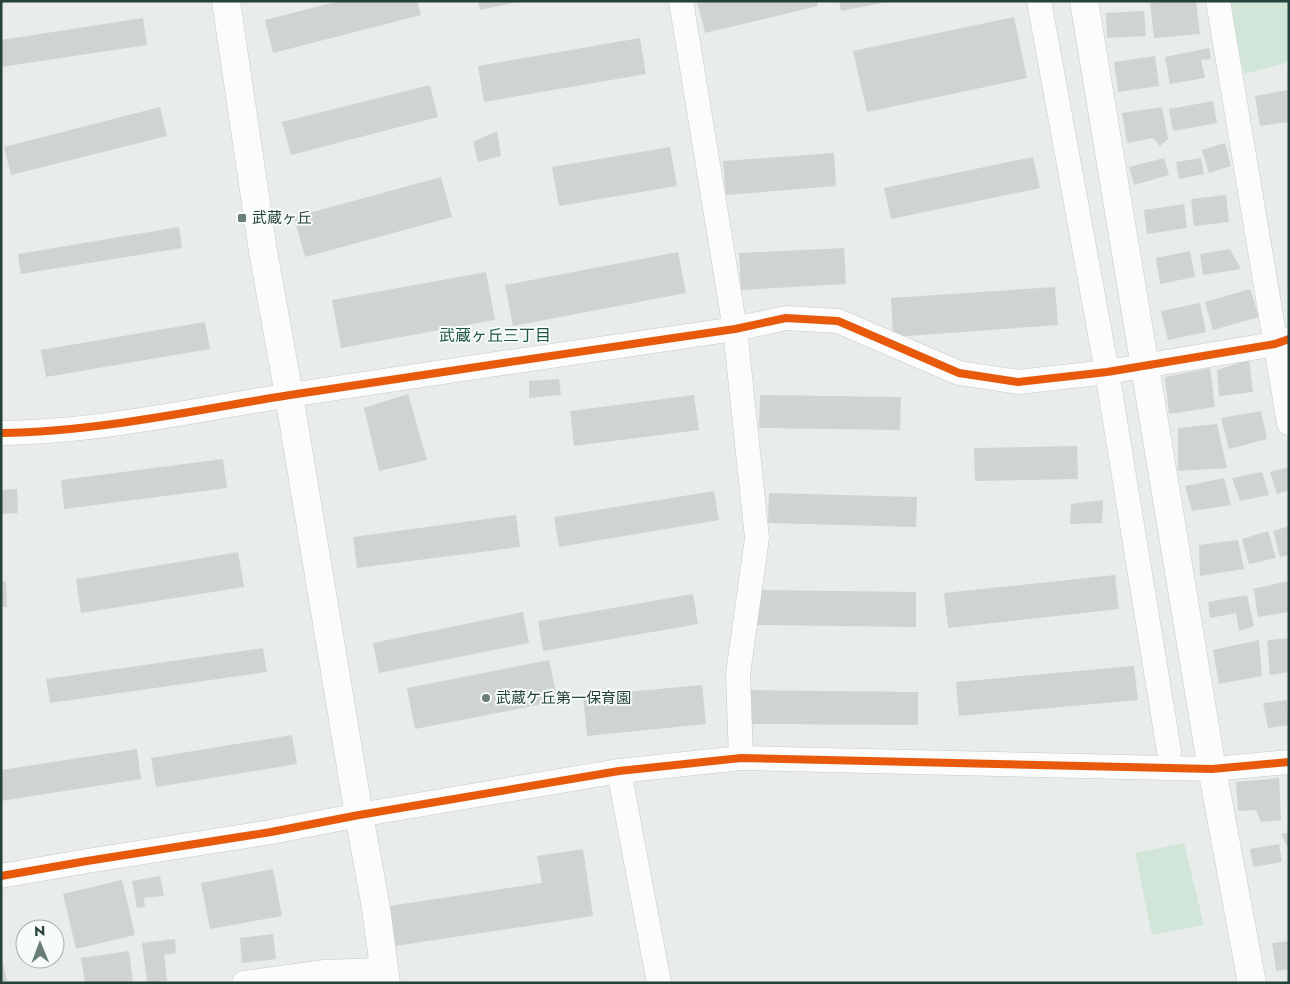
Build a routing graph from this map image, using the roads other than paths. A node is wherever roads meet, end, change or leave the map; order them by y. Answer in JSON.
{"nodes":[{"id":1,"x":226,"y":1,"type":"edge"},
{"id":2,"x":681,"y":1,"type":"edge"},
{"id":3,"x":1039,"y":1,"type":"edge"},
{"id":4,"x":1218,"y":1,"type":"edge"},
{"id":5,"x":1086,"y":2,"type":"edge"},
{"id":6,"x":735,"y":329,"type":"junction"},
{"id":7,"x":1282,"y":341,"type":"edge"},
{"id":8,"x":1144,"y":366,"type":"junction"},
{"id":9,"x":1107,"y":372,"type":"junction"},
{"id":10,"x":289,"y":395,"type":"junction"},
{"id":11,"x":1289,"y":423,"type":"edge"},
{"id":12,"x":1,"y":434,"type":"edge"},
{"id":13,"x":1169,"y":751,"type":"dead end"},
{"id":14,"x":741,"y":758,"type":"junction"},
{"id":15,"x":1289,"y":762,"type":"edge"},
{"id":16,"x":1212,"y":769,"type":"junction"},
{"id":17,"x":619,"y":771,"type":"junction"},
{"id":18,"x":359,"y":815,"type":"junction"},
{"id":19,"x":1,"y":876,"type":"edge"},
{"id":20,"x":385,"y":976,"type":"edge"},
{"id":21,"x":244,"y":983,"type":"edge"},
{"id":22,"x":659,"y":983,"type":"edge"},
{"id":23,"x":1252,"y":983,"type":"edge"}],
"edges":[{"from":1,"to":10,"type":"street"},
{"from":2,"to":6,"type":"street"},
{"from":3,"to":9,"type":"street"},
{"from":4,"to":7,"type":"street"},
{"from":5,"to":8,"type":"street"},
{"from":6,"to":9,"type":"street"},
{"from":6,"to":10,"type":"street"},
{"from":6,"to":14,"type":"street"},
{"from":7,"to":8,"type":"street"},
{"from":7,"to":11,"type":"street"},
{"from":8,"to":9,"type":"street"},
{"from":8,"to":16,"type":"street"},
{"from":9,"to":13,"type":"street"},
{"from":10,"to":12,"type":"street"},
{"from":10,"to":18,"type":"street"},
{"from":14,"to":16,"type":"street"},
{"from":14,"to":17,"type":"street"},
{"from":15,"to":16,"type":"street"},
{"from":16,"to":23,"type":"street"},
{"from":17,"to":18,"type":"street"},
{"from":17,"to":22,"type":"street"},
{"from":18,"to":19,"type":"street"},
{"from":18,"to":20,"type":"street"},
{"from":20,"to":21,"type":"street"}]}
